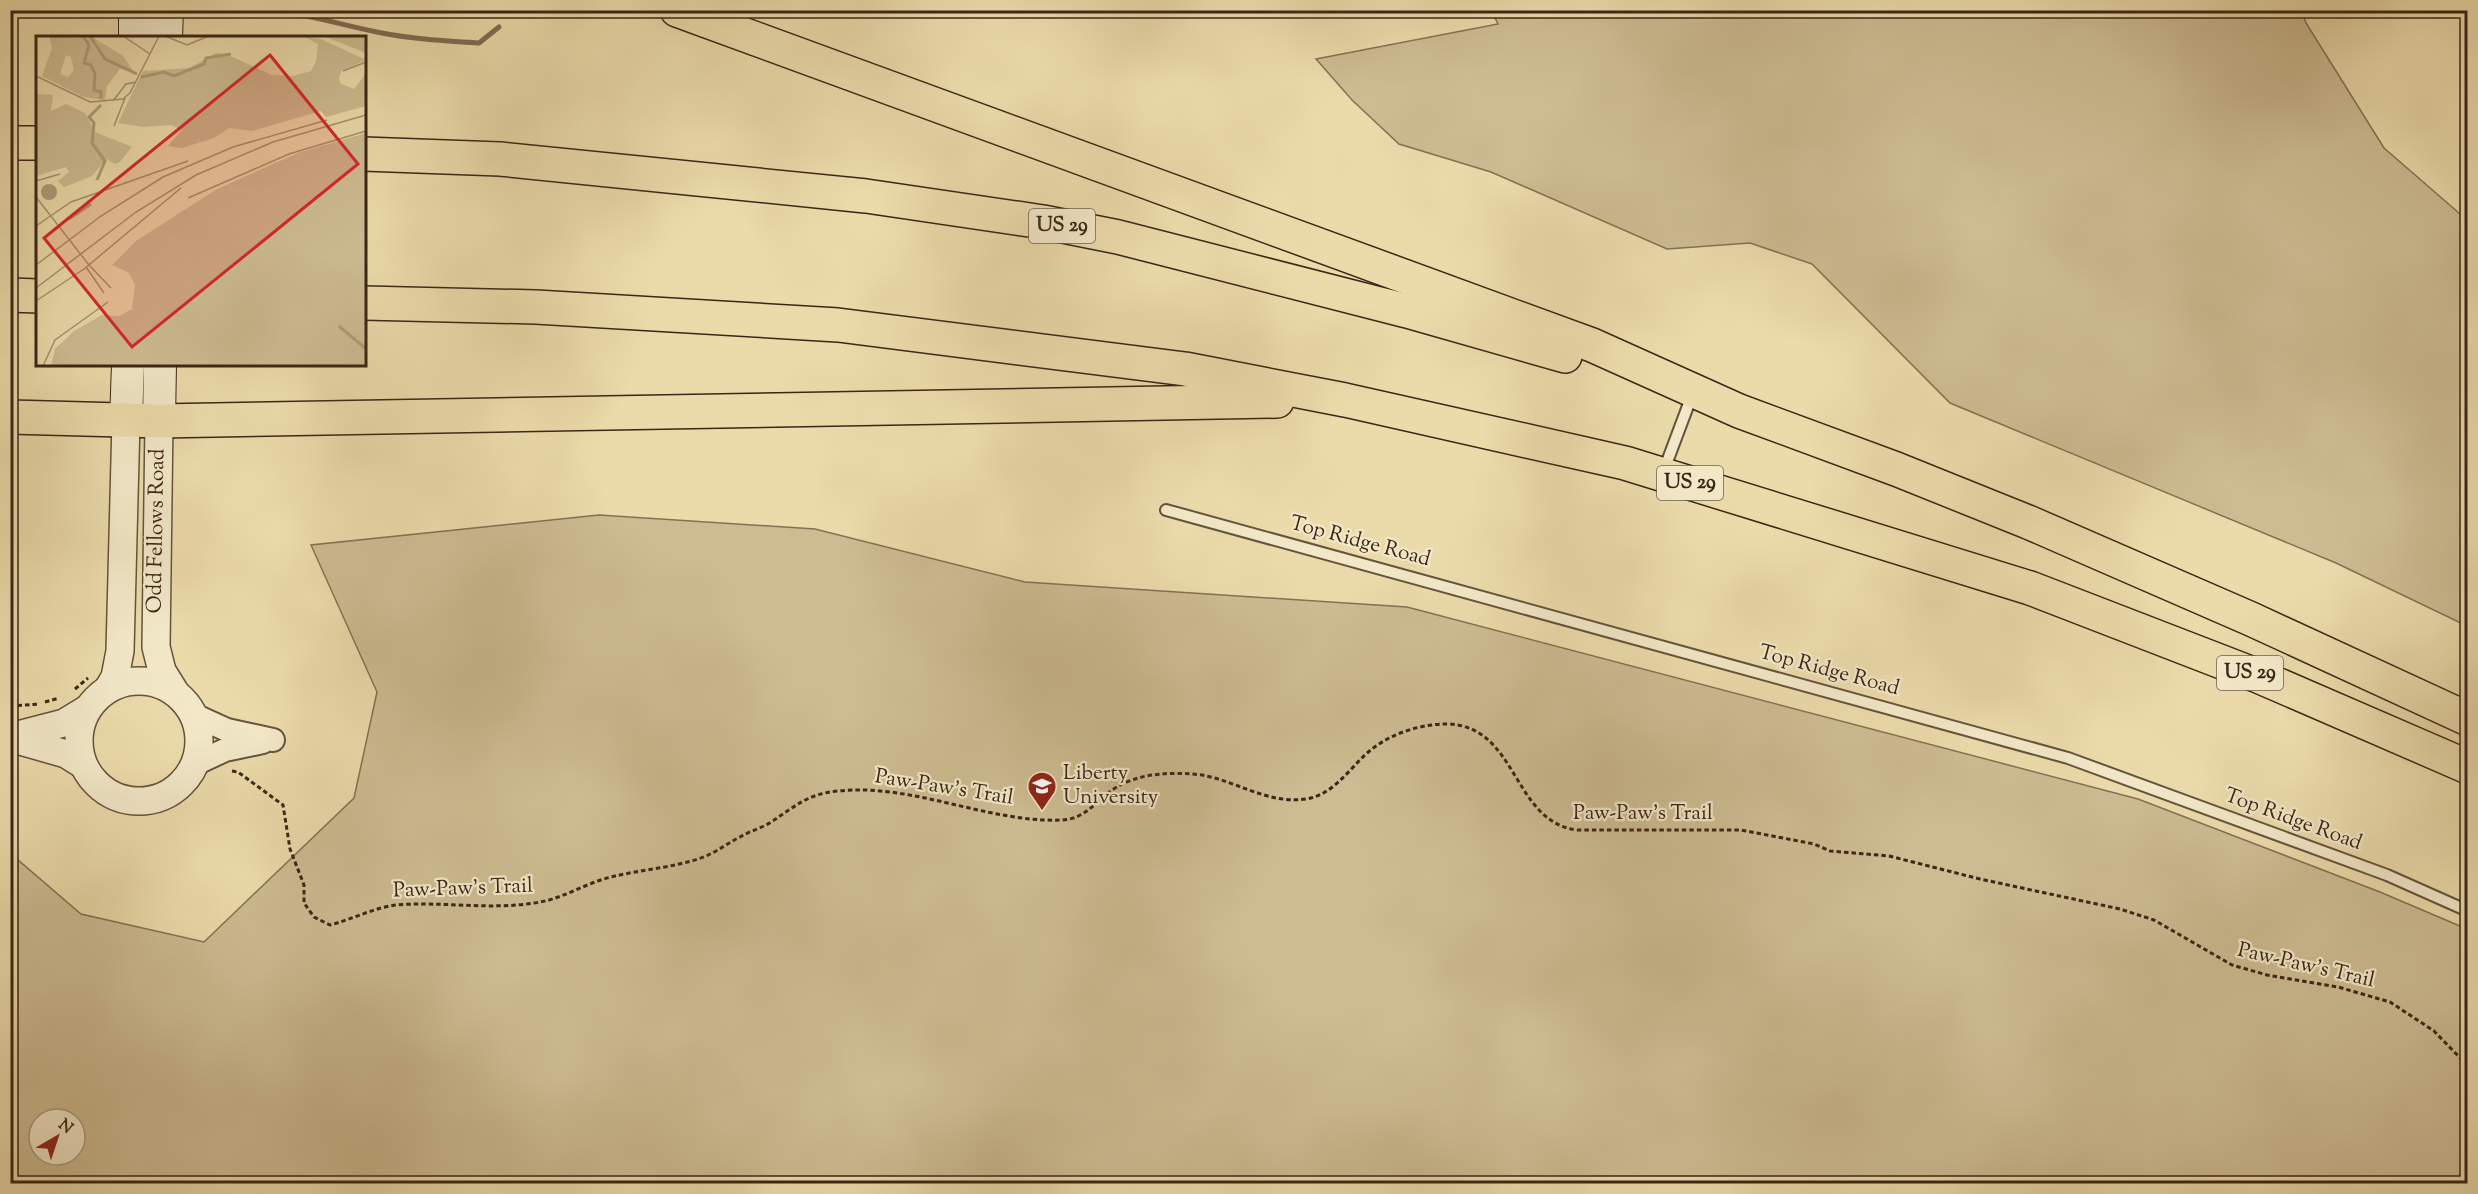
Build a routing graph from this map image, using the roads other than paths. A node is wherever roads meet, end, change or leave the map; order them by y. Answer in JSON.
{"nodes":[{"id":1,"x":135,"y":10,"type":"edge"},
{"id":2,"x":166,"y":10,"type":"edge"},
{"id":3,"x":677,"y":10,"type":"edge"},
{"id":4,"x":135,"y":36,"type":"edge"},
{"id":5,"x":166,"y":36,"type":"edge"},
{"id":6,"x":10,"y":143,"type":"edge"},
{"id":7,"x":36,"y":143,"type":"edge"},
{"id":8,"x":366,"y":154,"type":"edge"},
{"id":9,"x":10,"y":296,"type":"edge"},
{"id":10,"x":36,"y":296,"type":"edge"},
{"id":11,"x":366,"y":303,"type":"edge"},
{"id":12,"x":128,"y":366,"type":"edge"},
{"id":13,"x":160,"y":366,"type":"edge"},
{"id":14,"x":1691,"y":398,"type":"junction"},
{"id":15,"x":1345,"y":400,"type":"junction"},
{"id":16,"x":1739,"y":411,"type":"junction"},
{"id":17,"x":10,"y":417,"type":"edge"},
{"id":18,"x":126,"y":421,"type":"junction"},
{"id":19,"x":159,"y":421,"type":"junction"},
{"id":20,"x":1662,"y":474,"type":"junction"},
{"id":21,"x":1166,"y":510,"type":"dead end"},
{"id":22,"x":99,"y":683,"type":"junction"},
{"id":23,"x":175,"y":692,"type":"junction"},
{"id":24,"x":87,"y":709,"type":"junction"},
{"id":25,"x":194,"y":715,"type":"junction"},
{"id":26,"x":2468,"y":719,"type":"edge"},
{"id":27,"x":10,"y":737,"type":"edge"},
{"id":28,"x":82,"y":764,"type":"junction"},
{"id":29,"x":195,"y":764,"type":"junction"},
{"id":30,"x":2468,"y":767,"type":"edge"},
{"id":31,"x":2468,"y":911,"type":"edge"}],
"edges":[{"from":1,"to":4,"type":"main road"},
{"from":2,"to":5,"type":"main road"},
{"from":3,"to":16,"type":"highway"},
{"from":6,"to":7,"type":"highway"},
{"from":8,"to":14,"type":"highway","number":"US 29"},
{"from":9,"to":10,"type":"highway"},
{"from":11,"to":15,"type":"highway","number":"US 29"},
{"from":12,"to":18,"type":"main road","name":"Odd Fellows Road"},
{"from":13,"to":19,"type":"main road","name":"Odd Fellows Road"},
{"from":14,"to":16,"type":"highway","number":"US 29"},
{"from":14,"to":20,"type":"lane"},
{"from":15,"to":19,"type":"highway"},
{"from":15,"to":20,"type":"highway","number":"US 29"},
{"from":16,"to":26,"type":"highway","number":"US 29"},
{"from":17,"to":18,"type":"highway"},
{"from":18,"to":19,"type":"highway"},
{"from":18,"to":22,"type":"street","name":"Odd Fellows Road"},
{"from":19,"to":23,"type":"street","name":"Odd Fellows Road"},
{"from":20,"to":30,"type":"highway","number":"US 29"},
{"from":21,"to":31,"type":"lane","name":"Top Ridge Road"},
{"from":22,"to":23,"type":"street"},
{"from":22,"to":24,"type":"street"},
{"from":23,"to":25,"type":"street"},
{"from":24,"to":27,"type":"street"},
{"from":24,"to":28,"type":"street"},
{"from":25,"to":29,"type":"street"},
{"from":25,"to":29,"type":"street"},
{"from":27,"to":28,"type":"street"},
{"from":28,"to":29,"type":"street"}]}
